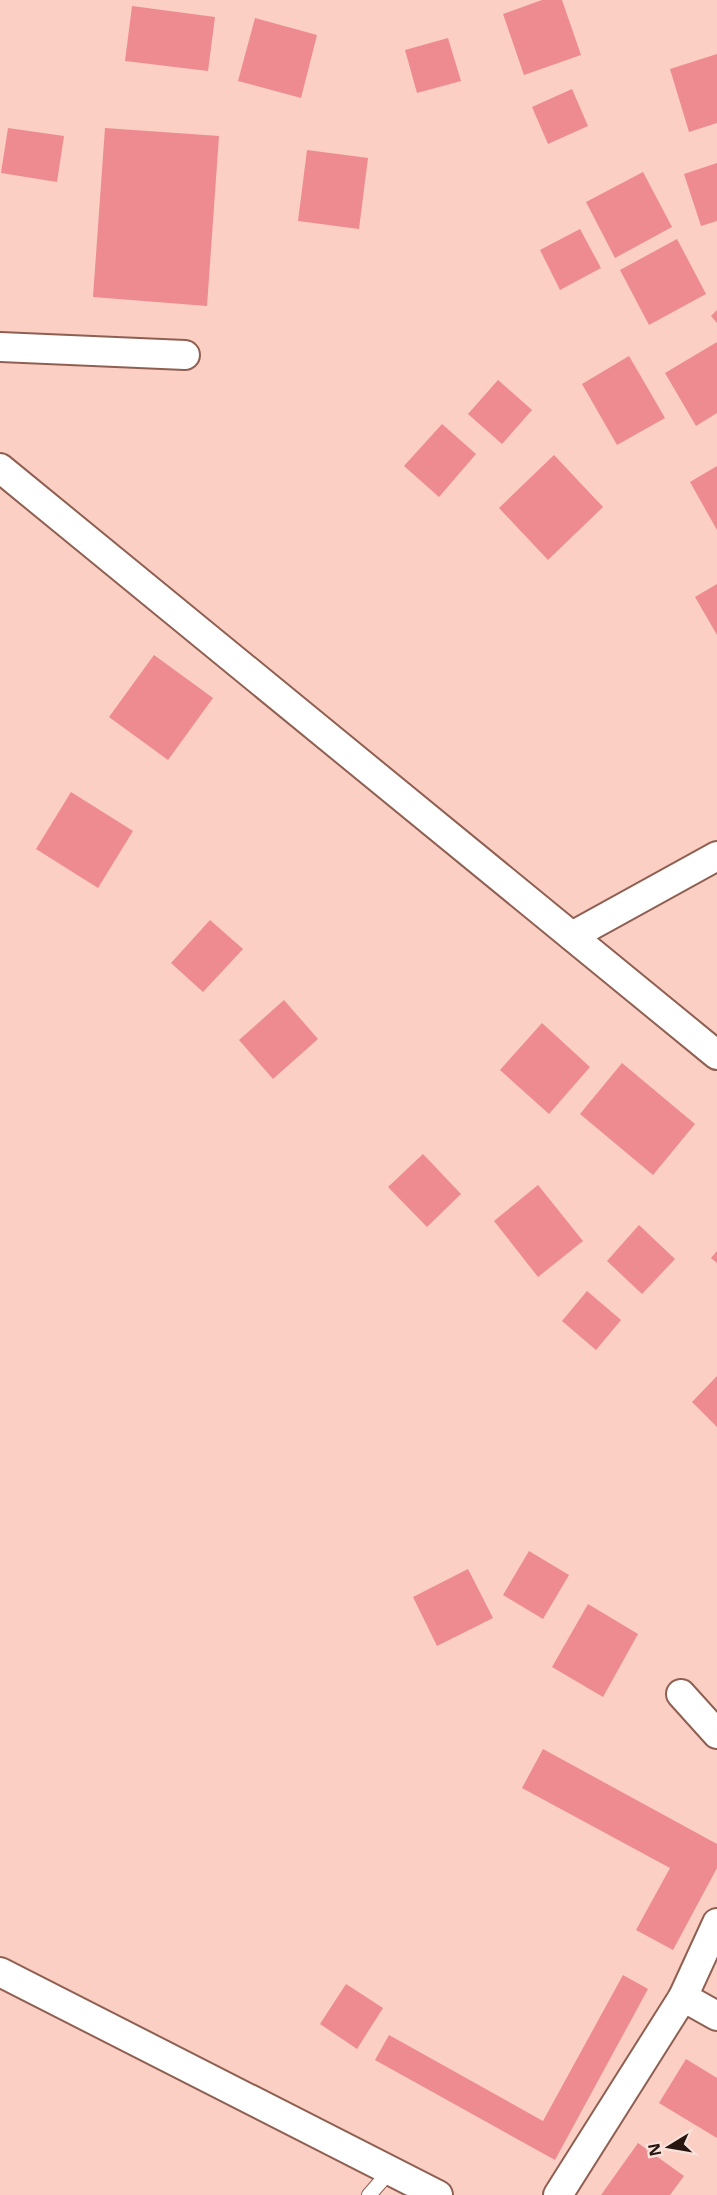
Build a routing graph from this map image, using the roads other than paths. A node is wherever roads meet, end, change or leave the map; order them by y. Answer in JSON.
{"nodes":[{"id":1,"x":0,"y":347,"type":"edge"},
{"id":2,"x":185,"y":355,"type":"dead end"},
{"id":3,"x":0,"y":468,"type":"edge"},
{"id":4,"x":717,"y":855,"type":"edge"},
{"id":5,"x":572,"y":936,"type":"junction"},
{"id":6,"x":717,"y":1055,"type":"edge"},
{"id":7,"x":681,"y":1694,"type":"dead end"},
{"id":8,"x":717,"y":1734,"type":"edge"},
{"id":9,"x":717,"y":1923,"type":"edge"},
{"id":10,"x":0,"y":1971,"type":"edge"},
{"id":11,"x":683,"y":1997,"type":"junction"},
{"id":12,"x":717,"y":2016,"type":"edge"},
{"id":13,"x":390,"y":2170,"type":"junction"},
{"id":14,"x":369,"y":2195,"type":"edge"},
{"id":15,"x":438,"y":2195,"type":"edge"},
{"id":16,"x":558,"y":2195,"type":"edge"}],
"edges":[{"from":1,"to":2,"type":"street"},
{"from":3,"to":5,"type":"street"},
{"from":4,"to":5,"type":"street"},
{"from":5,"to":6,"type":"street"},
{"from":7,"to":8,"type":"street"},
{"from":9,"to":11,"type":"street"},
{"from":10,"to":13,"type":"street"},
{"from":11,"to":12,"type":"street"},
{"from":11,"to":16,"type":"street"},
{"from":13,"to":14,"type":"lane"},
{"from":13,"to":15,"type":"street"}]}
